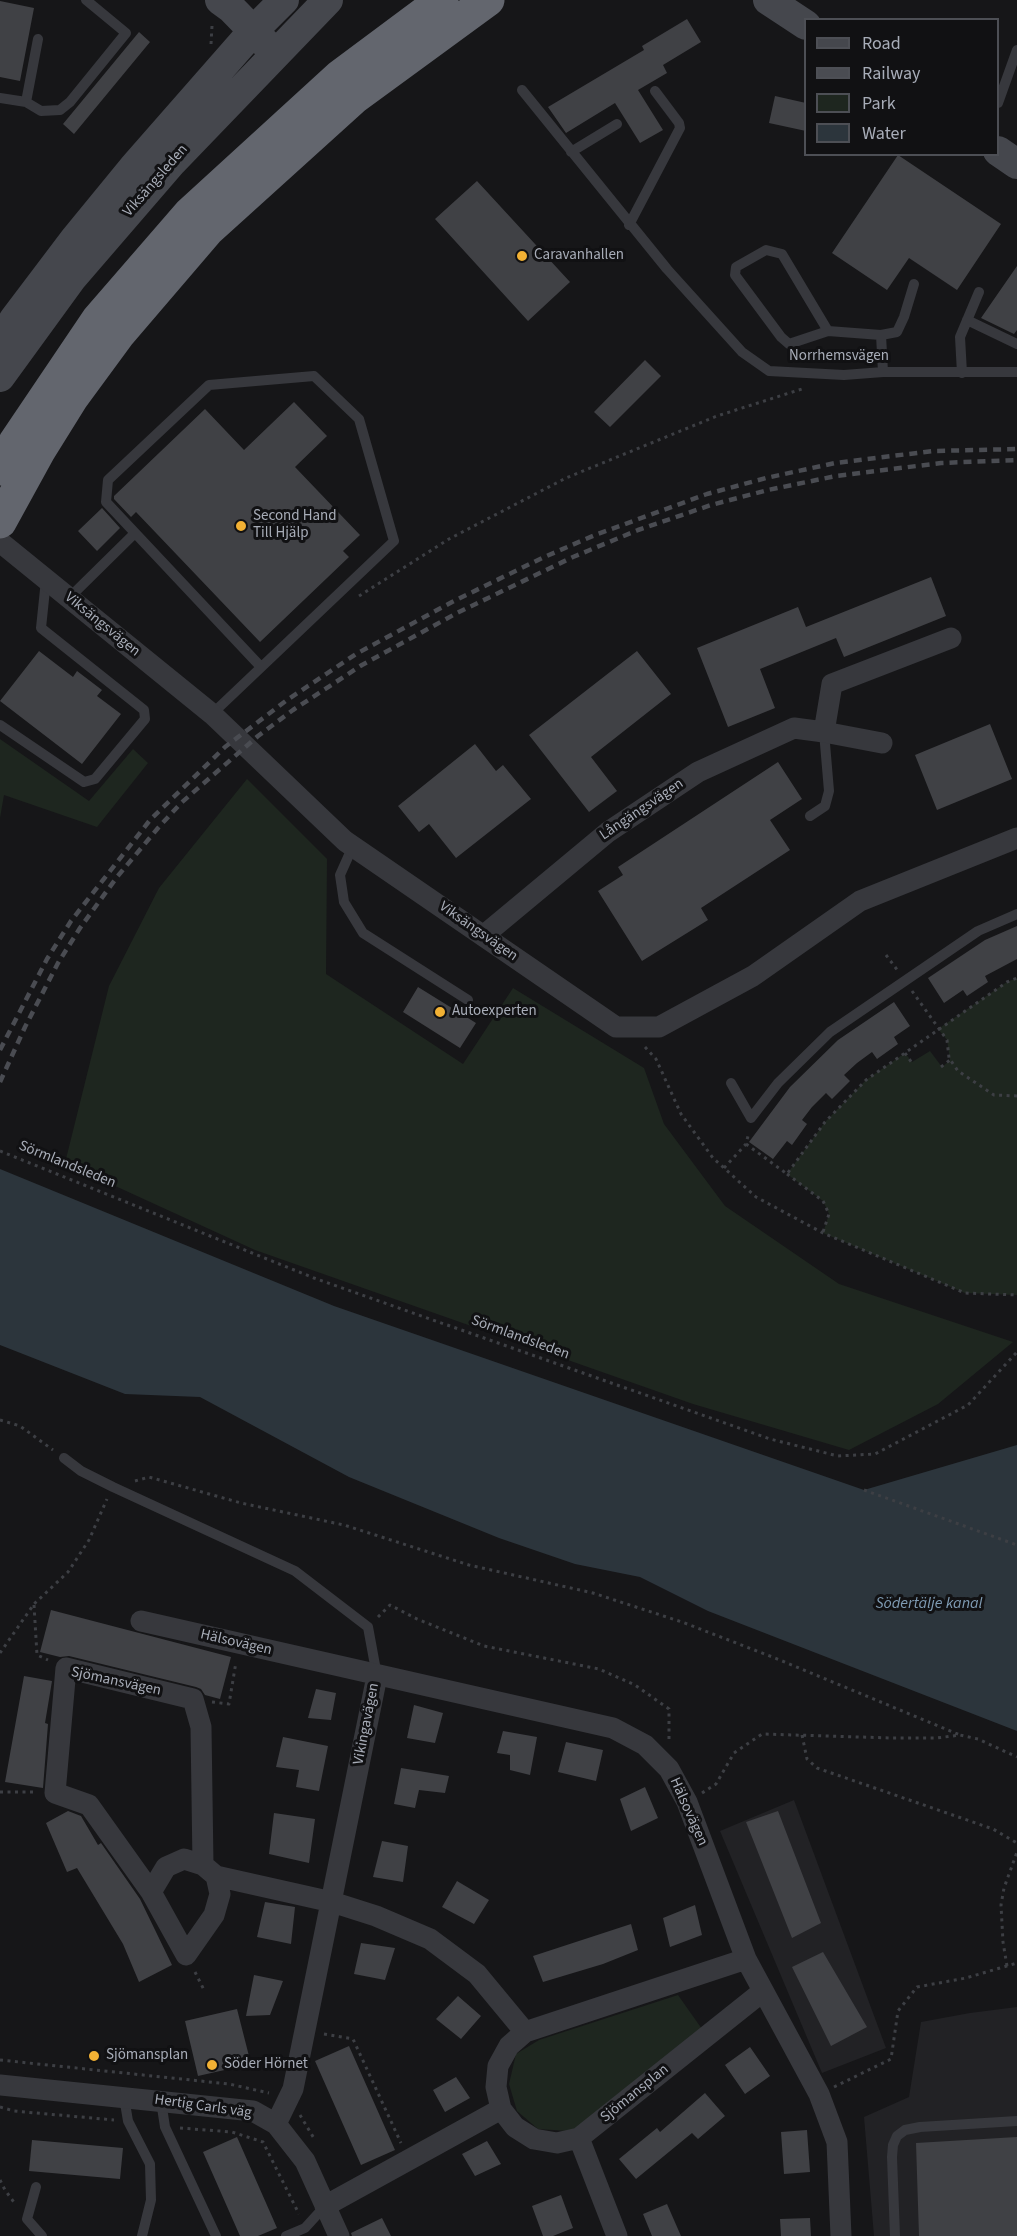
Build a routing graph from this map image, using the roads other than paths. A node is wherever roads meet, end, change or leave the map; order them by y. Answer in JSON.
{"nodes":[{"id":1,"x":86,"y":0,"type":"edge"},
{"id":2,"x":220,"y":0,"type":"edge"},
{"id":3,"x":284,"y":0,"type":"edge"},
{"id":4,"x":328,"y":0,"type":"edge"},
{"id":5,"x":442,"y":0,"type":"edge"},
{"id":6,"x":488,"y":0,"type":"edge"},
{"id":7,"x":254,"y":30,"type":"junction"},
{"id":8,"x":38,"y":39,"type":"dead end"},
{"id":9,"x":1017,"y":50,"type":"edge"},
{"id":10,"x":275,"y":54,"type":"junction"},
{"id":11,"x":522,"y":90,"type":"dead end"},
{"id":12,"x":655,"y":91,"type":"dead end"},
{"id":13,"x":0,"y":98,"type":"edge"},
{"id":14,"x":999,"y":100,"type":"edge"},
{"id":15,"x":26,"y":102,"type":"junction"},
{"id":16,"x":617,"y":124,"type":"dead end"},
{"id":17,"x":571,"y":152,"type":"junction"},
{"id":18,"x":999,"y":153,"type":"edge"},
{"id":19,"x":1017,"y":164,"type":"edge"},
{"id":20,"x":629,"y":225,"type":"junction"},
{"id":21,"x":914,"y":284,"type":"dead end"},
{"id":22,"x":979,"y":292,"type":"dead end"},
{"id":23,"x":967,"y":320,"type":"junction"},
{"id":24,"x":828,"y":331,"type":"junction"},
{"id":25,"x":881,"y":335,"type":"junction"},
{"id":26,"x":0,"y":341,"type":"edge"},
{"id":27,"x":1017,"y":344,"type":"edge"},
{"id":28,"x":883,"y":372,"type":"junction"},
{"id":29,"x":1017,"y":372,"type":"edge"},
{"id":30,"x":962,"y":374,"type":"junction"},
{"id":31,"x":0,"y":377,"type":"edge"},
{"id":32,"x":18,"y":454,"type":"edge"},
{"id":33,"x":0,"y":522,"type":"edge"},
{"id":34,"x":135,"y":533,"type":"junction"},
{"id":35,"x":0,"y":542,"type":"edge"},
{"id":36,"x":46,"y":579,"type":"junction"},
{"id":37,"x":69,"y":598,"type":"junction"},
{"id":38,"x":951,"y":638,"type":"dead end"},
{"id":39,"x":261,"y":667,"type":"junction"},
{"id":40,"x":212,"y":714,"type":"junction"},
{"id":41,"x":0,"y":725,"type":"edge"},
{"id":42,"x":824,"y":732,"type":"junction"},
{"id":43,"x":882,"y":743,"type":"dead end"},
{"id":44,"x":810,"y":816,"type":"dead end"},
{"id":45,"x":1017,"y":838,"type":"edge"},
{"id":46,"x":353,"y":846,"type":"junction"},
{"id":47,"x":1017,"y":914,"type":"edge"},
{"id":48,"x":483,"y":936,"type":"junction"},
{"id":49,"x":468,"y":1000,"type":"dead end"},
{"id":50,"x":731,"y":1083,"type":"dead end"},
{"id":51,"x":64,"y":1458,"type":"road end"},
{"id":52,"x":141,"y":1621,"type":"dead end"},
{"id":53,"x":377,"y":1676,"type":"junction"},
{"id":54,"x":210,"y":1870,"type":"junction"},
{"id":55,"x":151,"y":1892,"type":"junction"},
{"id":56,"x":332,"y":1902,"type":"junction"},
{"id":57,"x":746,"y":1959,"type":"junction"},
{"id":58,"x":762,"y":1992,"type":"junction"},
{"id":59,"x":525,"y":2032,"type":"junction"},
{"id":60,"x":0,"y":2085,"type":"edge"},
{"id":61,"x":124,"y":2097,"type":"junction"},
{"id":62,"x":161,"y":2101,"type":"junction"},
{"id":63,"x":501,"y":2109,"type":"junction"},
{"id":64,"x":1017,"y":2121,"type":"edge"},
{"id":65,"x":276,"y":2124,"type":"junction"},
{"id":66,"x":579,"y":2138,"type":"junction"},
{"id":67,"x":36,"y":2187,"type":"dead end"},
{"id":68,"x":325,"y":2206,"type":"junction"},
{"id":69,"x":42,"y":2236,"type":"edge"},
{"id":70,"x":142,"y":2236,"type":"edge"},
{"id":71,"x":216,"y":2236,"type":"edge"},
{"id":72,"x":286,"y":2236,"type":"edge"},
{"id":73,"x":339,"y":2236,"type":"edge"},
{"id":74,"x":617,"y":2236,"type":"edge"},
{"id":75,"x":841,"y":2236,"type":"edge"},
{"id":76,"x":895,"y":2236,"type":"edge"}],
"edges":[{"from":1,"to":15,"type":"lane"},
{"from":2,"to":7,"type":"main road"},
{"from":3,"to":7,"type":"main road","name":"Viksängsleden"},
{"from":4,"to":10,"type":"main road","name":"Viksängsleden"},
{"from":5,"to":32,"type":"highway"},
{"from":6,"to":32,"type":"highway"},
{"from":7,"to":10,"type":"main road"},
{"from":7,"to":26,"type":"main road","name":"Viksängsleden"},
{"from":8,"to":15,"type":"lane"},
{"from":9,"to":14,"type":"lane"},
{"from":10,"to":31,"type":"main road","name":"Viksängsleden"},
{"from":11,"to":17,"type":"lane","name":"Norrhemsvägen"},
{"from":12,"to":20,"type":"lane"},
{"from":13,"to":15,"type":"lane"},
{"from":16,"to":17,"type":"lane"},
{"from":17,"to":20,"type":"lane","name":"Norrhemsvägen"},
{"from":18,"to":19,"type":"main road"},
{"from":20,"to":28,"type":"lane","name":"Norrhemsvägen"},
{"from":21,"to":25,"type":"lane"},
{"from":22,"to":23,"type":"lane"},
{"from":23,"to":27,"type":"lane"},
{"from":23,"to":30,"type":"lane"},
{"from":24,"to":24,"type":"lane"},
{"from":24,"to":25,"type":"lane"},
{"from":25,"to":28,"type":"lane"},
{"from":28,"to":30,"type":"lane","name":"Norrhemsvägen"},
{"from":29,"to":30,"type":"lane","name":"Norrhemsvägen"},
{"from":32,"to":33,"type":"highway"},
{"from":34,"to":37,"type":"lane"},
{"from":34,"to":39,"type":"lane"},
{"from":34,"to":39,"type":"lane"},
{"from":35,"to":36,"type":"street","name":"Viksängsvägen"},
{"from":36,"to":37,"type":"street","name":"Viksängsvägen"},
{"from":36,"to":41,"type":"lane"},
{"from":37,"to":40,"type":"street","name":"Viksängsvägen"},
{"from":38,"to":42,"type":"street"},
{"from":39,"to":40,"type":"lane"},
{"from":40,"to":46,"type":"street","name":"Viksängsvägen"},
{"from":42,"to":43,"type":"street","name":"Långängsvägen"},
{"from":42,"to":44,"type":"lane"},
{"from":42,"to":48,"type":"street","name":"Långängsvägen"},
{"from":45,"to":48,"type":"street","name":"Viksängsvägen"},
{"from":46,"to":48,"type":"street","name":"Viksängsvägen"},
{"from":46,"to":49,"type":"lane"},
{"from":47,"to":50,"type":"lane"},
{"from":51,"to":53,"type":"lane","name":"Vikingavägen"},
{"from":52,"to":53,"type":"street","name":"Hälsovägen"},
{"from":53,"to":56,"type":"street","name":"Vikingavägen"},
{"from":53,"to":57,"type":"street","name":"Hälsovägen"},
{"from":54,"to":55,"type":"street"},
{"from":54,"to":55,"type":"street"},
{"from":54,"to":55,"type":"street","name":"Sjömansvägen"},
{"from":54,"to":56,"type":"street"},
{"from":56,"to":59,"type":"street"},
{"from":56,"to":65,"type":"street","name":"Vikingavägen"},
{"from":57,"to":58,"type":"street","name":"Hälsovägen"},
{"from":57,"to":59,"type":"street"},
{"from":58,"to":66,"type":"street","name":"Sjömansplan"},
{"from":58,"to":75,"type":"street","name":"Hälsovägen"},
{"from":59,"to":63,"type":"street"},
{"from":60,"to":61,"type":"street","name":"Hertig Carls väg"},
{"from":61,"to":62,"type":"street","name":"Hertig Carls väg"},
{"from":61,"to":70,"type":"lane"},
{"from":62,"to":65,"type":"street","name":"Hertig Carls väg"},
{"from":62,"to":71,"type":"lane"},
{"from":63,"to":66,"type":"street","name":"Sjömansplan"},
{"from":63,"to":68,"type":"street"},
{"from":64,"to":76,"type":"lane"},
{"from":65,"to":68,"type":"street","name":"Hertig Carls väg"},
{"from":66,"to":74,"type":"street"},
{"from":67,"to":69,"type":"lane"},
{"from":68,"to":72,"type":"lane"},
{"from":68,"to":73,"type":"street","name":"Hertig Carls väg"}]}
